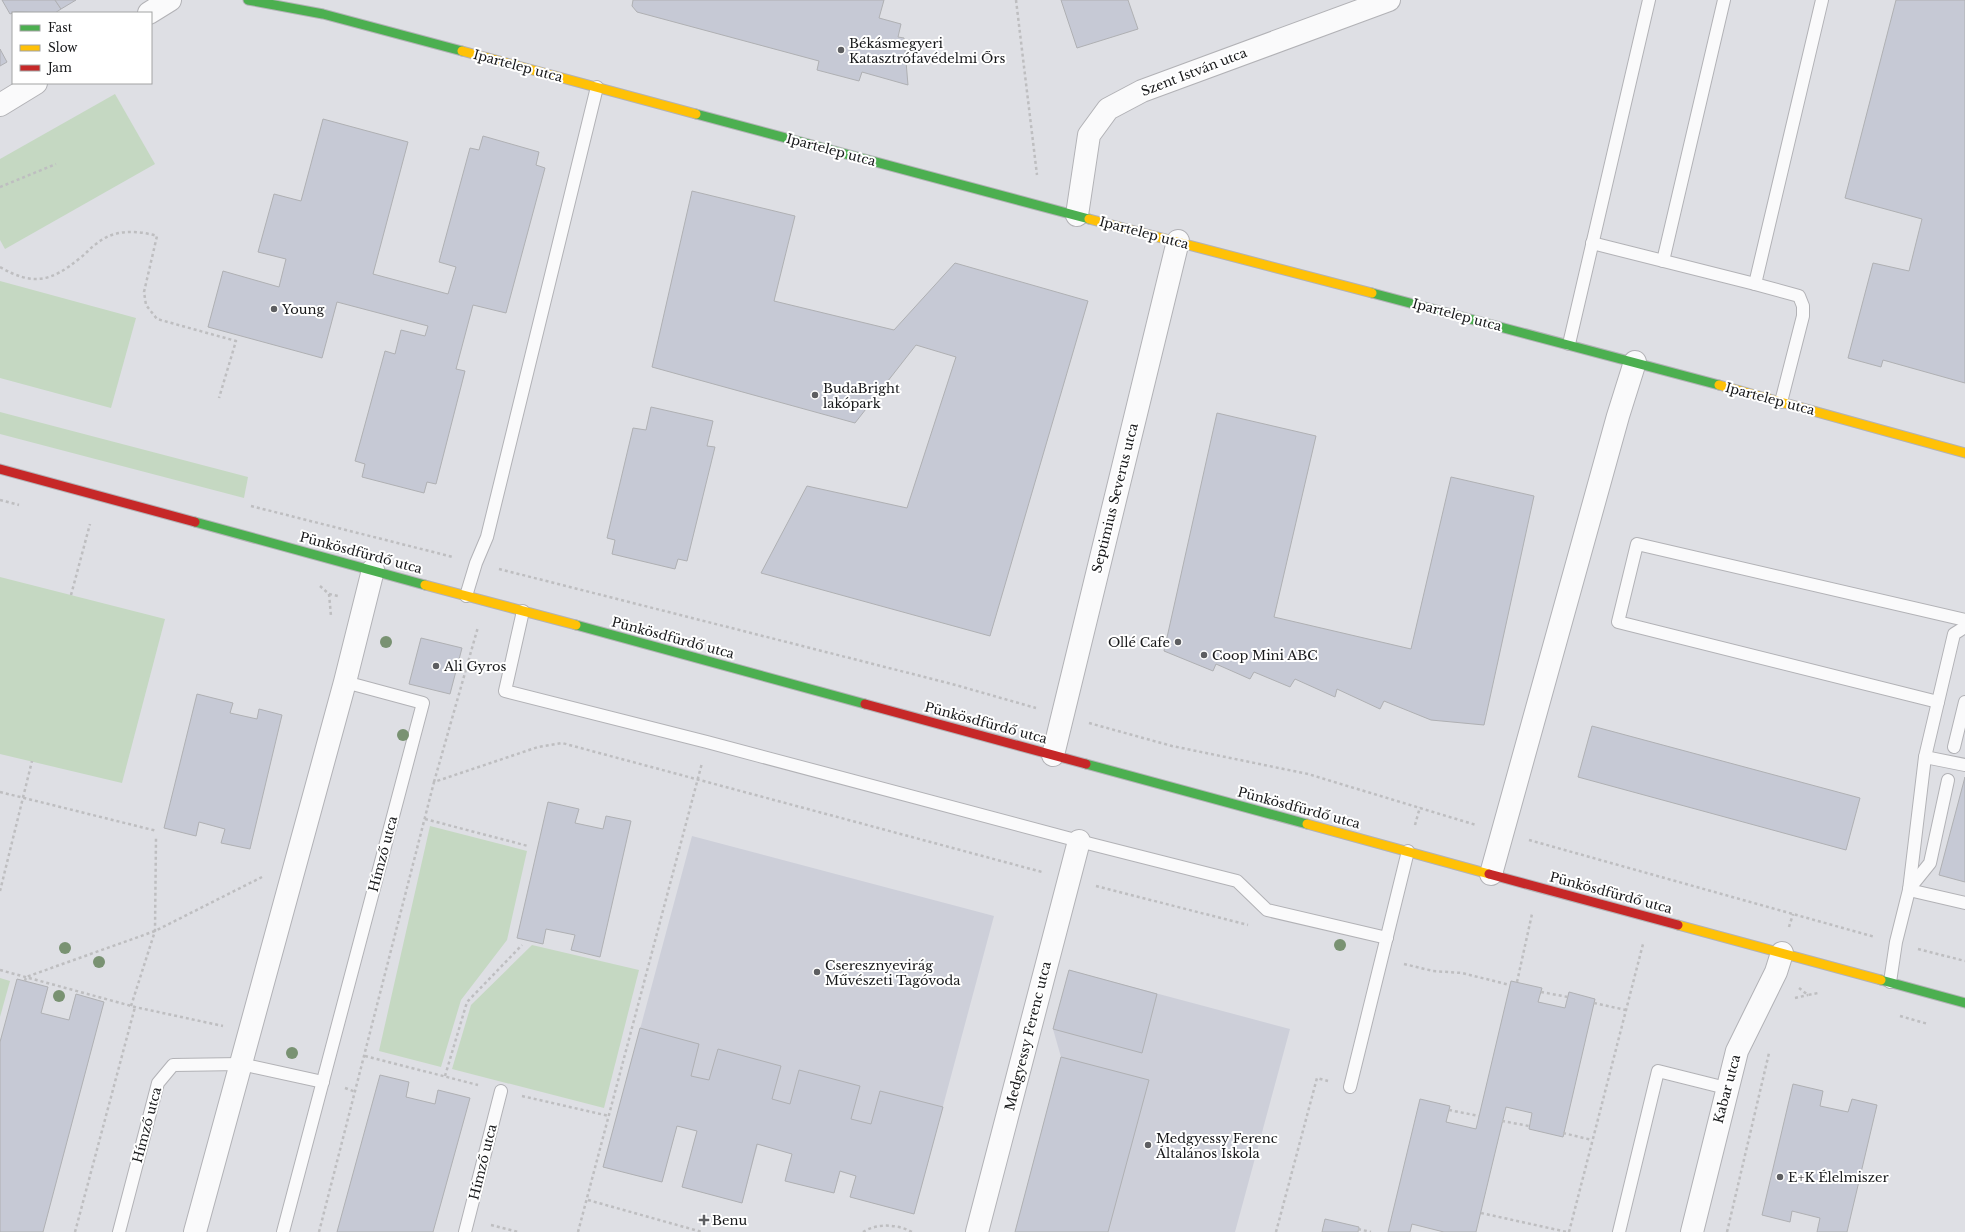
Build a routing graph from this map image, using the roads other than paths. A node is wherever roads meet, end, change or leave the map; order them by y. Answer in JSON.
{"nodes":[{"id":1,"x":169,"y":0,"type":"edge"},
{"id":2,"x":248,"y":0,"type":"edge"},
{"id":3,"x":1388,"y":0,"type":"edge"},
{"id":4,"x":1649,"y":0,"type":"edge"},
{"id":5,"x":1724,"y":0,"type":"edge"},
{"id":6,"x":1822,"y":0,"type":"edge"},
{"id":7,"x":319,"y":7,"type":"edge"},
{"id":8,"x":151,"y":12,"type":"edge"},
{"id":9,"x":34,"y":84,"type":"edge"},
{"id":10,"x":597,"y":87,"type":"junction"},
{"id":11,"x":0,"y":105,"type":"edge"},
{"id":12,"x":1077,"y":215,"type":"junction"},
{"id":13,"x":1178,"y":241,"type":"junction"},
{"id":14,"x":1592,"y":243,"type":"junction"},
{"id":15,"x":1663,"y":260,"type":"junction"},
{"id":16,"x":1755,"y":284,"type":"junction"},
{"id":17,"x":1569,"y":344,"type":"junction"},
{"id":18,"x":1635,"y":362,"type":"junction"},
{"id":19,"x":1781,"y":402,"type":"junction"},
{"id":20,"x":1965,"y":453,"type":"edge"},
{"id":21,"x":0,"y":469,"type":"edge"},
{"id":22,"x":373,"y":570,"type":"junction"},
{"id":23,"x":466,"y":596,"type":"junction"},
{"id":24,"x":523,"y":611,"type":"junction"},
{"id":25,"x":1965,"y":620,"type":"edge"},
{"id":26,"x":1965,"y":627,"type":"edge"},
{"id":27,"x":345,"y":682,"type":"junction"},
{"id":28,"x":1938,"y":702,"type":"junction"},
{"id":29,"x":1965,"y":702,"type":"edge"},
{"id":30,"x":1954,"y":747,"type":"dead end"},
{"id":31,"x":1053,"y":755,"type":"junction"},
{"id":32,"x":1926,"y":757,"type":"junction"},
{"id":33,"x":1965,"y":766,"type":"edge"},
{"id":34,"x":1948,"y":780,"type":"dead end"},
{"id":35,"x":1079,"y":841,"type":"junction"},
{"id":36,"x":1408,"y":851,"type":"junction"},
{"id":37,"x":1491,"y":874,"type":"junction"},
{"id":38,"x":1909,"y":890,"type":"junction"},
{"id":39,"x":1965,"y":903,"type":"edge"},
{"id":40,"x":1387,"y":938,"type":"junction"},
{"id":41,"x":1782,"y":953,"type":"junction"},
{"id":42,"x":1890,"y":982,"type":"junction"},
{"id":43,"x":1965,"y":1003,"type":"edge"},
{"id":44,"x":241,"y":1064,"type":"junction"},
{"id":45,"x":323,"y":1082,"type":"junction"},
{"id":46,"x":1350,"y":1087,"type":"road end"},
{"id":47,"x":1726,"y":1088,"type":"junction"},
{"id":48,"x":501,"y":1091,"type":"road end"},
{"id":49,"x":119,"y":1232,"type":"edge"},
{"id":50,"x":195,"y":1232,"type":"edge"},
{"id":51,"x":283,"y":1232,"type":"edge"},
{"id":52,"x":466,"y":1232,"type":"edge"},
{"id":53,"x":977,"y":1232,"type":"edge"},
{"id":54,"x":1619,"y":1232,"type":"edge"},
{"id":55,"x":1692,"y":1232,"type":"edge"}],
"edges":[{"from":1,"to":8,"type":"street"},
{"from":2,"to":7,"type":"street","name":"Ipartelep utca"},
{"from":3,"to":12,"type":"street","name":"Szent István utca"},
{"from":4,"to":14,"type":"lane"},
{"from":5,"to":15,"type":"lane"},
{"from":6,"to":16,"type":"lane"},
{"from":7,"to":10,"type":"street","name":"Ipartelep utca"},
{"from":9,"to":11,"type":"street"},
{"from":10,"to":12,"type":"street","name":"Ipartelep utca"},
{"from":10,"to":23,"type":"lane"},
{"from":12,"to":13,"type":"street","name":"Ipartelep utca"},
{"from":13,"to":17,"type":"street","name":"Ipartelep utca"},
{"from":13,"to":31,"type":"street","name":"Septimius Severus utca"},
{"from":14,"to":15,"type":"lane"},
{"from":14,"to":17,"type":"lane"},
{"from":15,"to":16,"type":"lane"},
{"from":16,"to":19,"type":"lane"},
{"from":17,"to":18,"type":"street","name":"Ipartelep utca"},
{"from":18,"to":19,"type":"street","name":"Ipartelep utca"},
{"from":18,"to":37,"type":"street"},
{"from":19,"to":20,"type":"street","name":"Ipartelep utca"},
{"from":21,"to":22,"type":"street","name":"Pünkösdfürdő utca"},
{"from":22,"to":23,"type":"street","name":"Pünkösdfürdő utca"},
{"from":22,"to":27,"type":"street"},
{"from":23,"to":24,"type":"street","name":"Pünkösdfürdő utca"},
{"from":24,"to":31,"type":"street","name":"Pünkösdfürdő utca"},
{"from":24,"to":35,"type":"lane"},
{"from":25,"to":28,"type":"lane"},
{"from":26,"to":28,"type":"lane"},
{"from":27,"to":44,"type":"street"},
{"from":27,"to":45,"type":"lane","name":"Hímző utca"},
{"from":28,"to":32,"type":"lane"},
{"from":29,"to":30,"type":"lane"},
{"from":31,"to":36,"type":"street","name":"Pünkösdfürdő utca"},
{"from":32,"to":33,"type":"lane"},
{"from":32,"to":38,"type":"lane"},
{"from":34,"to":38,"type":"lane"},
{"from":35,"to":40,"type":"lane"},
{"from":35,"to":53,"type":"street","name":"Medgyessy Ferenc utca"},
{"from":36,"to":37,"type":"street","name":"Pünkösdfürdő utca"},
{"from":36,"to":40,"type":"lane"},
{"from":37,"to":41,"type":"street","name":"Pünkösdfürdő utca"},
{"from":38,"to":39,"type":"lane"},
{"from":38,"to":42,"type":"lane"},
{"from":40,"to":46,"type":"lane"},
{"from":41,"to":42,"type":"street","name":"Pünkösdfürdő utca"},
{"from":41,"to":47,"type":"street","name":"Kabar utca"},
{"from":42,"to":43,"type":"street","name":"Pünkösdfürdő utca"},
{"from":44,"to":45,"type":"lane","name":"Hímző utca"},
{"from":44,"to":49,"type":"lane","name":"Hímző utca"},
{"from":44,"to":50,"type":"street"},
{"from":45,"to":51,"type":"lane","name":"Hímző utca"},
{"from":47,"to":54,"type":"lane"},
{"from":47,"to":55,"type":"street","name":"Kabar utca"},
{"from":48,"to":52,"type":"lane","name":"Hímző utca"}]}
